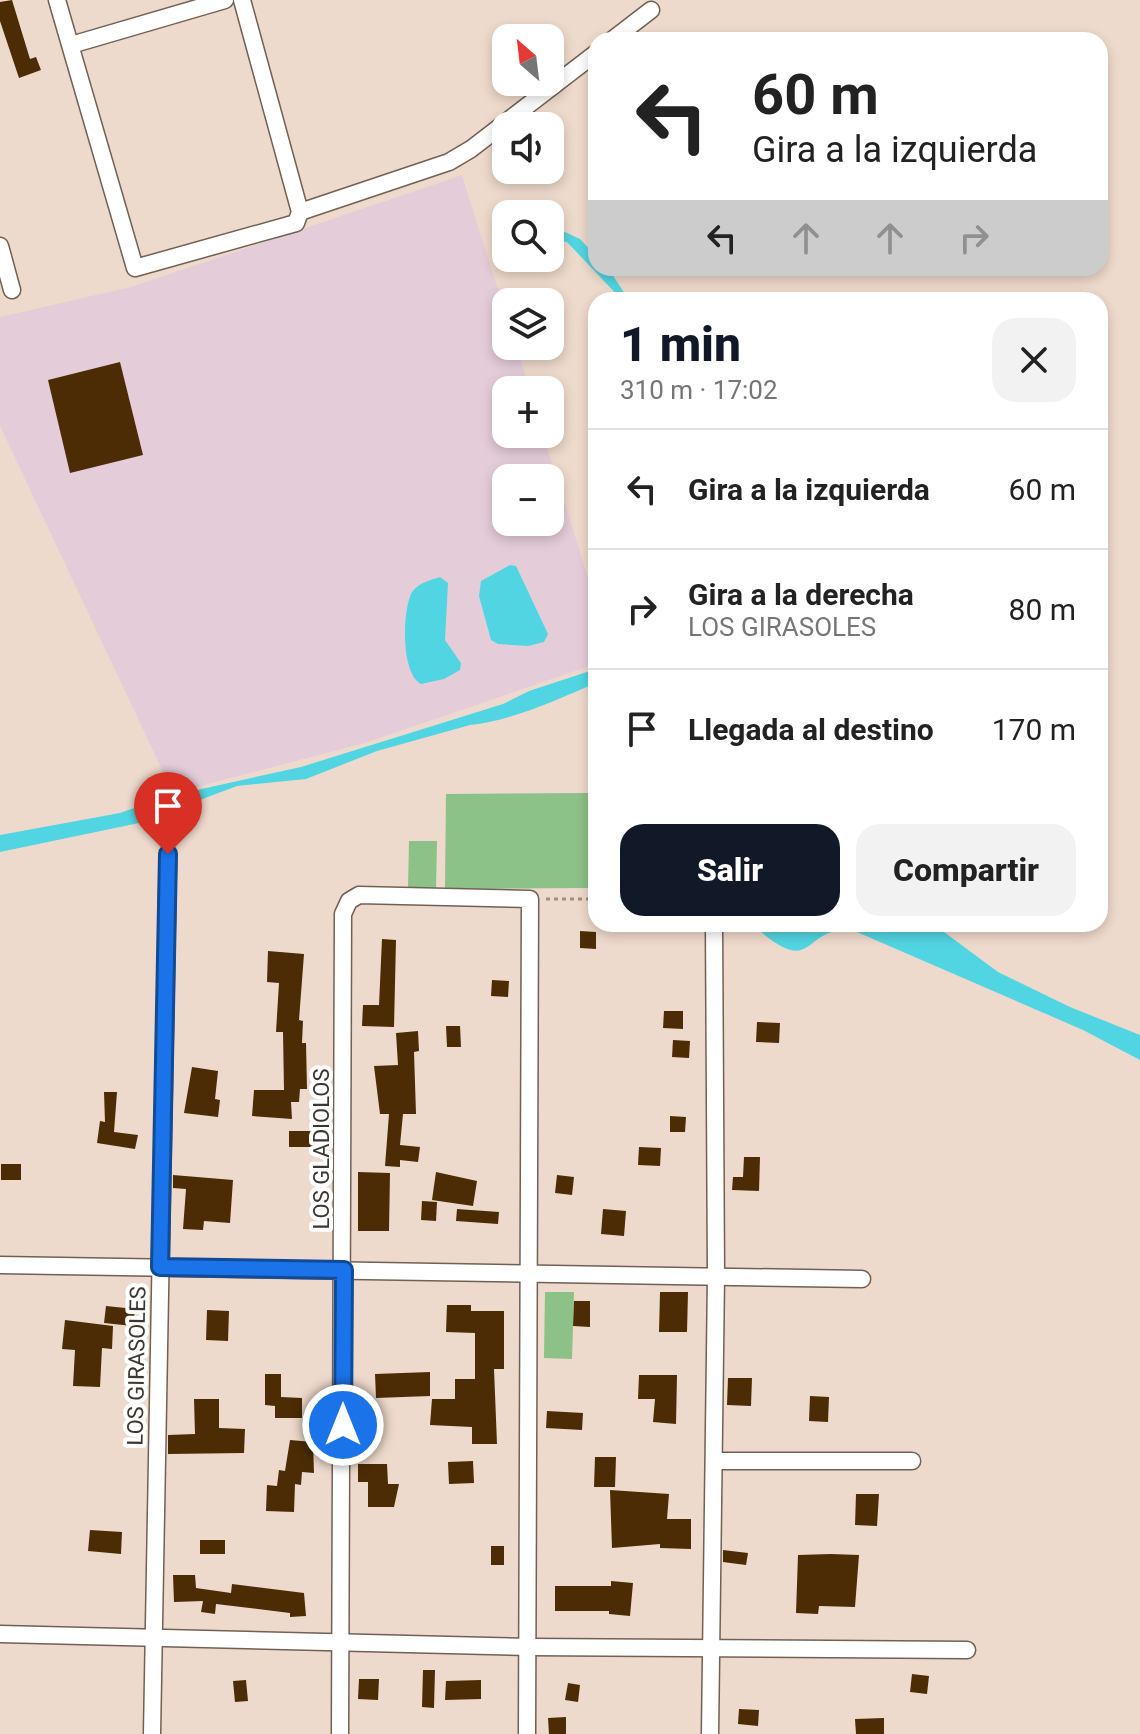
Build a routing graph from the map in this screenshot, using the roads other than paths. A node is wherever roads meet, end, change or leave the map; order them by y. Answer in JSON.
{"nodes":[{"id":1,"x":57,"y":0,"type":"edge"},
{"id":2,"x":225,"y":0,"type":"edge"},
{"id":3,"x":242,"y":0,"type":"edge"},
{"id":4,"x":651,"y":10,"type":"dead end"},
{"id":5,"x":622,"y":32,"type":"edge"},
{"id":6,"x":71,"y":45,"type":"junction"},
{"id":7,"x":588,"y":59,"type":"edge"},
{"id":8,"x":300,"y":212,"type":"junction"},
{"id":9,"x":0,"y":246,"type":"edge"},
{"id":10,"x":12,"y":290,"type":"dead end"},
{"id":11,"x":168,"y":854,"type":"dead end"},
{"id":12,"x":714,"y":932,"type":"edge"},
{"id":13,"x":0,"y":1265,"type":"edge"},
{"id":14,"x":160,"y":1267,"type":"junction"},
{"id":15,"x":344,"y":1270,"type":"junction"},
{"id":16,"x":527,"y":1274,"type":"junction"},
{"id":17,"x":716,"y":1276,"type":"junction"},
{"id":18,"x":862,"y":1279,"type":"dead end"},
{"id":19,"x":715,"y":1461,"type":"junction"},
{"id":20,"x":912,"y":1461,"type":"dead end"},
{"id":21,"x":0,"y":1634,"type":"edge"},
{"id":22,"x":154,"y":1639,"type":"junction"},
{"id":23,"x":342,"y":1642,"type":"junction"},
{"id":24,"x":529,"y":1647,"type":"junction"},
{"id":25,"x":709,"y":1649,"type":"junction"},
{"id":26,"x":967,"y":1650,"type":"dead end"},
{"id":27,"x":152,"y":1734,"type":"edge"},
{"id":28,"x":340,"y":1734,"type":"edge"},
{"id":29,"x":527,"y":1734,"type":"edge"},
{"id":30,"x":710,"y":1734,"type":"edge"}],
"edges":[{"from":1,"to":6,"type":"street"},
{"from":2,"to":6,"type":"street"},
{"from":3,"to":8,"type":"street"},
{"from":4,"to":5,"type":"street"},
{"from":6,"to":8,"type":"street"},
{"from":7,"to":8,"type":"street"},
{"from":9,"to":10,"type":"street"},
{"from":11,"to":14,"type":"street","name":"LOS GIRASOLES"},
{"from":12,"to":17,"type":"street"},
{"from":13,"to":14,"type":"street"},
{"from":14,"to":15,"type":"street"},
{"from":14,"to":22,"type":"street","name":"LOS GIRASOLES"},
{"from":15,"to":16,"type":"street"},
{"from":15,"to":16,"type":"street","name":"LOS GLADIOLOS"},
{"from":15,"to":23,"type":"street","name":"LOS GLADIOLOS"},
{"from":16,"to":17,"type":"street"},
{"from":16,"to":24,"type":"street"},
{"from":17,"to":18,"type":"street"},
{"from":17,"to":19,"type":"street"},
{"from":19,"to":20,"type":"street"},
{"from":19,"to":25,"type":"street"},
{"from":21,"to":22,"type":"street"},
{"from":22,"to":23,"type":"street"},
{"from":22,"to":27,"type":"street","name":"LOS GIRASOLES"},
{"from":23,"to":24,"type":"street"},
{"from":23,"to":28,"type":"street","name":"LOS GLADIOLOS"},
{"from":24,"to":25,"type":"street"},
{"from":24,"to":29,"type":"street"},
{"from":25,"to":26,"type":"street"},
{"from":25,"to":30,"type":"street"}]}
